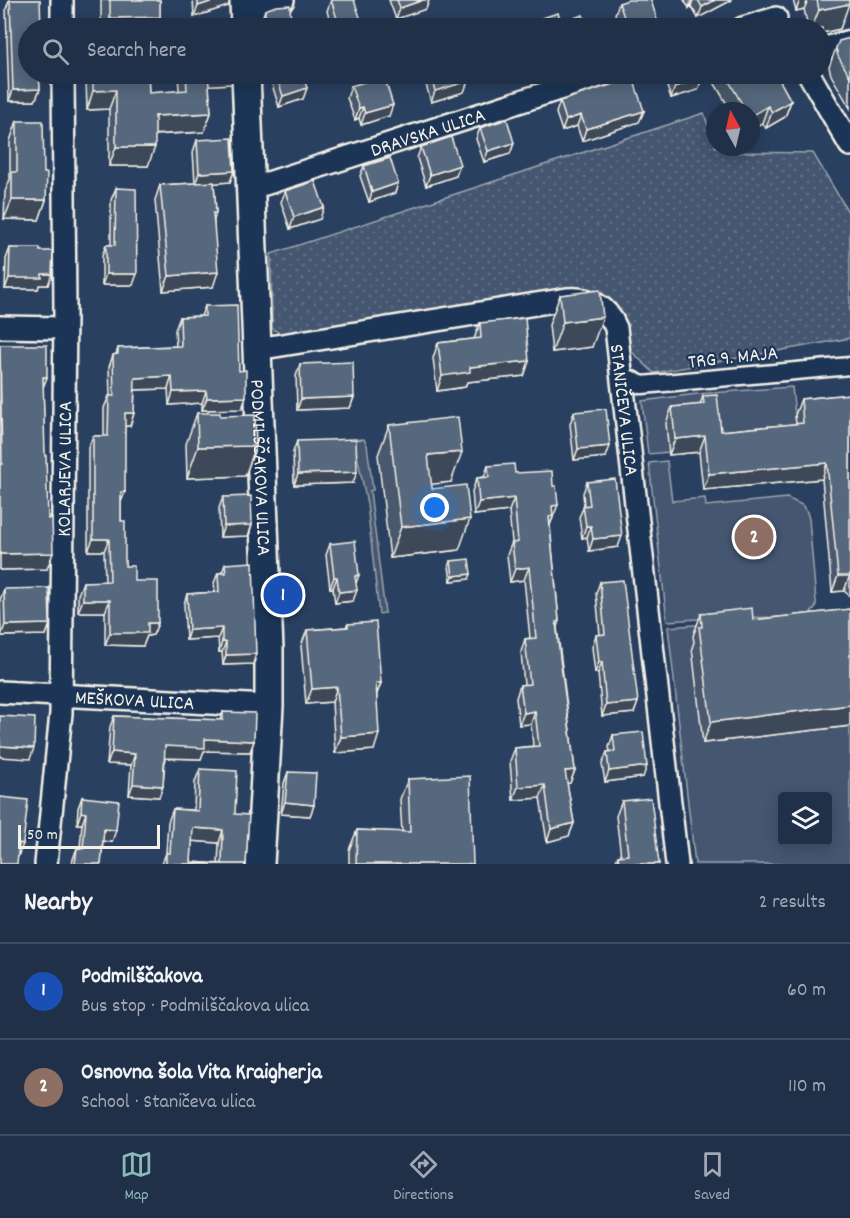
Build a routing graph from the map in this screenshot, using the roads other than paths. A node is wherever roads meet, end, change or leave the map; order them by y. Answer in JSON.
{"nodes":[{"id":1,"x":62,"y":0,"type":"edge"},
{"id":2,"x":283,"y":0,"type":"edge"},
{"id":3,"x":244,"y":14,"type":"edge"},
{"id":4,"x":62,"y":18,"type":"edge"},
{"id":5,"x":850,"y":41,"type":"edge"},
{"id":6,"x":832,"y":46,"type":"edge"},
{"id":7,"x":63,"y":84,"type":"edge"},
{"id":8,"x":246,"y":84,"type":"edge"},
{"id":9,"x":574,"y":84,"type":"edge"},
{"id":10,"x":815,"y":84,"type":"edge"},
{"id":11,"x":850,"y":145,"type":"edge"},
{"id":12,"x":250,"y":186,"type":"junction"},
{"id":13,"x":0,"y":327,"type":"edge"},
{"id":14,"x":64,"y":328,"type":"junction"},
{"id":15,"x":257,"y":349,"type":"junction"},
{"id":16,"x":850,"y":366,"type":"edge"},
{"id":17,"x":621,"y":380,"type":"junction"},
{"id":18,"x":0,"y":692,"type":"edge"},
{"id":19,"x":61,"y":695,"type":"junction"},
{"id":20,"x":269,"y":706,"type":"junction"},
{"id":21,"x":46,"y":864,"type":"edge"},
{"id":22,"x":260,"y":864,"type":"edge"},
{"id":23,"x":677,"y":864,"type":"edge"}],
"edges":[{"from":1,"to":4,"type":"street"},
{"from":2,"to":3,"type":"street"},
{"from":5,"to":6,"type":"street"},
{"from":7,"to":14,"type":"street","name":"KOLARJEVA ULICA"},
{"from":8,"to":12,"type":"street","name":"PODMILŠČAKOVA ULICA"},
{"from":9,"to":12,"type":"street","name":"DRAVSKA ULICA"},
{"from":10,"to":11,"type":"street"},
{"from":12,"to":15,"type":"street","name":"PODMILŠČAKOVA ULICA"},
{"from":13,"to":14,"type":"street"},
{"from":14,"to":19,"type":"street","name":"KOLARJEVA ULICA"},
{"from":15,"to":17,"type":"street","name":"STANIČEVA ULICA"},
{"from":15,"to":20,"type":"street","name":"PODMILŠČAKOVA ULICA"},
{"from":16,"to":17,"type":"street","name":"TRG 9. MAJA"},
{"from":17,"to":23,"type":"street","name":"STANIČEVA ULICA"},
{"from":18,"to":19,"type":"street","name":"MEŠKOVA ULICA"},
{"from":19,"to":20,"type":"street","name":"MEŠKOVA ULICA"},
{"from":19,"to":21,"type":"street","name":"KOLARJEVA ULICA"},
{"from":20,"to":22,"type":"street","name":"PODMILŠČAKOVA ULICA"}]}
